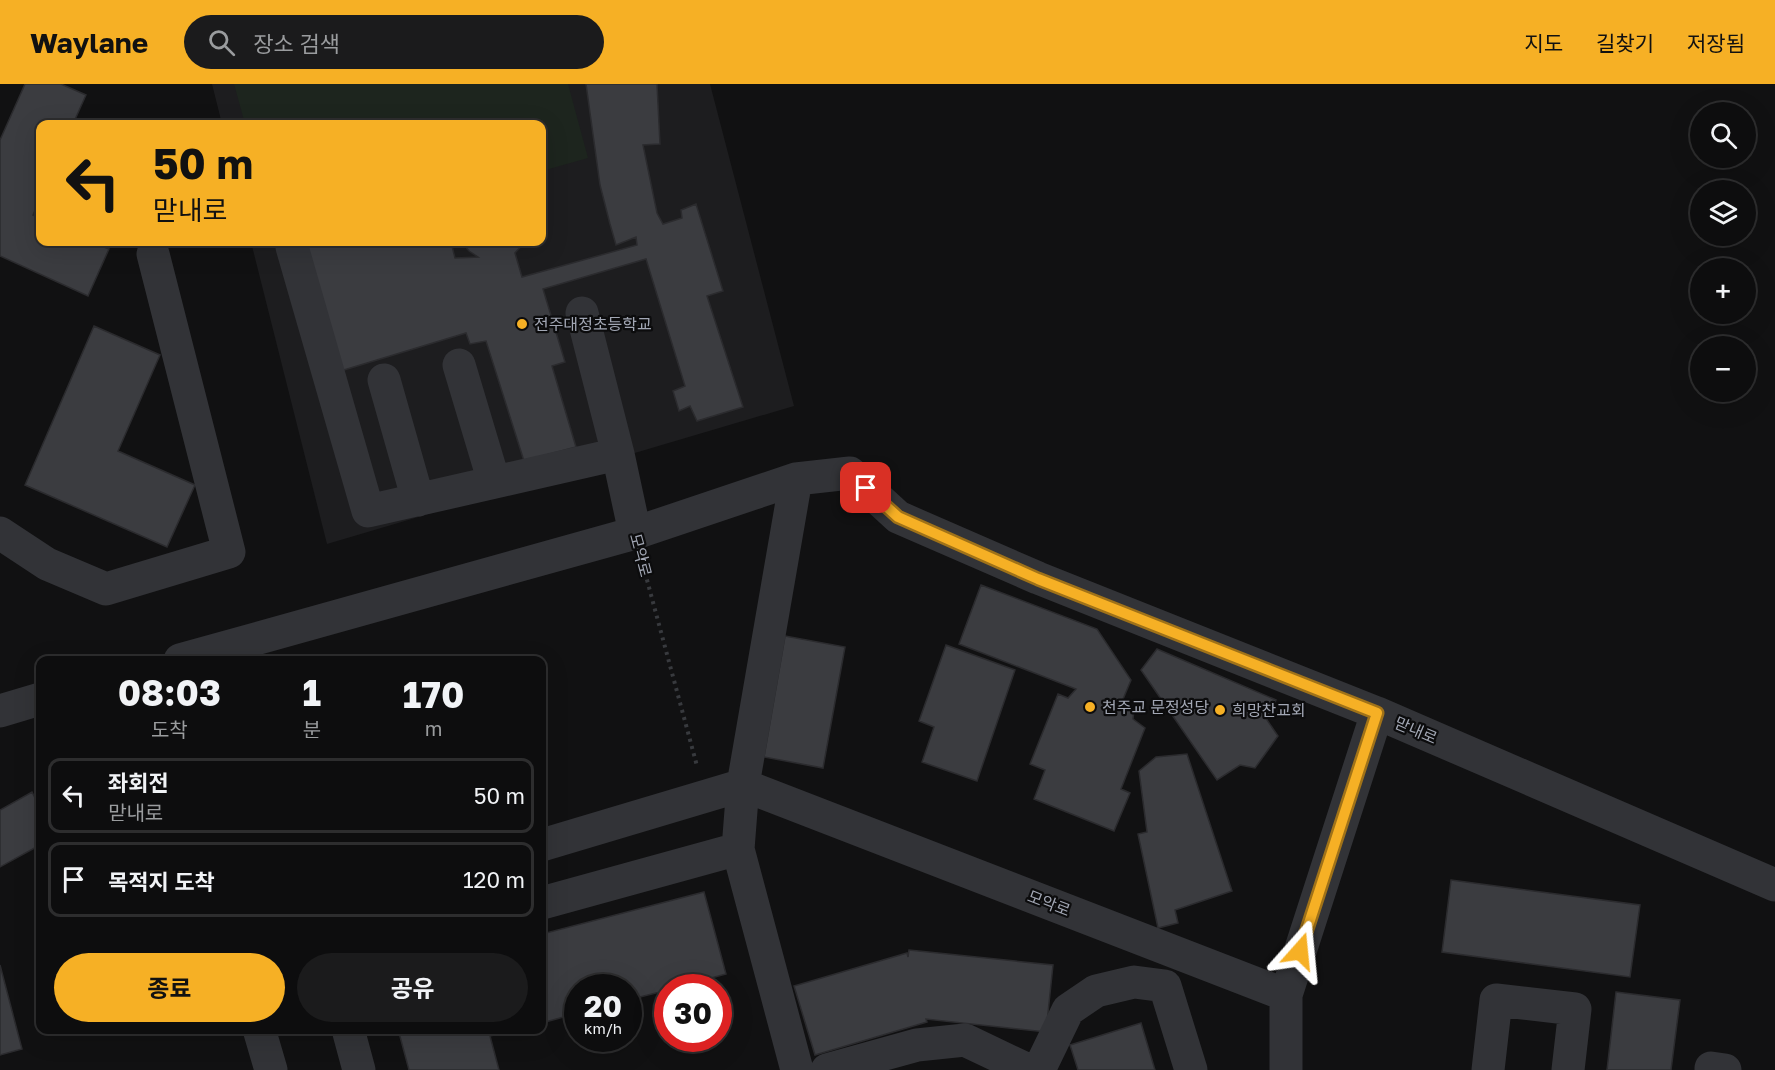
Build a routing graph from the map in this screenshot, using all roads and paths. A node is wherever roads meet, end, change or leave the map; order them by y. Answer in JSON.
{"nodes":[{"id":1,"x":292,"y":247,"type":"dead end"},
{"id":2,"x":153,"y":254,"type":"dead end"},
{"id":3,"x":582,"y":314,"type":"dead end"},
{"id":4,"x":459,"y":365,"type":"dead end"},
{"id":5,"x":384,"y":380,"type":"dead end"},
{"id":6,"x":618,"y":454,"type":"junction"},
{"id":7,"x":796,"y":479,"type":"junction"},
{"id":8,"x":495,"y":482,"type":"junction"},
{"id":9,"x":418,"y":500,"type":"junction"},
{"id":10,"x":0,"y":533,"type":"edge"},
{"id":11,"x":634,"y":533,"type":"junction"},
{"id":12,"x":194,"y":656,"type":"edge"},
{"id":13,"x":36,"y":700,"type":"edge"},
{"id":14,"x":0,"y":711,"type":"edge"},
{"id":15,"x":1377,"y":713,"type":"junction"},
{"id":16,"x":743,"y":785,"type":"junction"},
{"id":17,"x":705,"y":796,"type":"junction"},
{"id":18,"x":546,"y":844,"type":"edge"},
{"id":19,"x":738,"y":849,"type":"junction"},
{"id":20,"x":1775,"y":885,"type":"edge"},
{"id":21,"x":546,"y":902,"type":"edge"},
{"id":22,"x":1286,"y":995,"type":"junction"},
{"id":23,"x":260,"y":1034,"type":"edge"},
{"id":24,"x":349,"y":1034,"type":"edge"},
{"id":25,"x":870,"y":1064,"type":"edge"},
{"id":26,"x":271,"y":1070,"type":"edge"},
{"id":27,"x":359,"y":1070,"type":"edge"},
{"id":28,"x":797,"y":1070,"type":"edge"},
{"id":29,"x":827,"y":1070,"type":"edge"},
{"id":30,"x":1028,"y":1070,"type":"edge"},
{"id":31,"x":1039,"y":1070,"type":"edge"},
{"id":32,"x":1191,"y":1070,"type":"edge"},
{"id":33,"x":1286,"y":1070,"type":"edge"},
{"id":34,"x":1488,"y":1070,"type":"edge"},
{"id":35,"x":1568,"y":1070,"type":"edge"},
{"id":36,"x":1711,"y":1070,"type":"edge"},
{"id":37,"x":1725,"y":1070,"type":"edge"}],
"edges":[{"from":1,"to":9,"type":"street"},
{"from":2,"to":10,"type":"street"},
{"from":3,"to":6,"type":"street","name":"모악로"},
{"from":4,"to":8,"type":"street"},
{"from":5,"to":9,"type":"street"},
{"from":6,"to":8,"type":"street"},
{"from":6,"to":11,"type":"street","name":"모악로"},
{"from":7,"to":11,"type":"street","name":"맏내로"},
{"from":7,"to":15,"type":"street","name":"맏내로"},
{"from":7,"to":16,"type":"street"},
{"from":8,"to":9,"type":"street"},
{"from":11,"to":12,"type":"street","name":"맏내로"},
{"from":11,"to":17,"type":"path","name":"모악로"},
{"from":13,"to":14,"type":"street"},
{"from":15,"to":20,"type":"street","name":"맏내로"},
{"from":15,"to":22,"type":"street"},
{"from":16,"to":17,"type":"street"},
{"from":16,"to":19,"type":"street"},
{"from":16,"to":22,"type":"street","name":"모악로"},
{"from":17,"to":18,"type":"street"},
{"from":19,"to":21,"type":"street"},
{"from":19,"to":28,"type":"street"},
{"from":22,"to":33,"type":"street"},
{"from":23,"to":26,"type":"street"},
{"from":24,"to":27,"type":"street"},
{"from":25,"to":29,"type":"street"},
{"from":25,"to":30,"type":"street"},
{"from":31,"to":32,"type":"street"},
{"from":34,"to":35,"type":"street"},
{"from":36,"to":37,"type":"street"}]}
